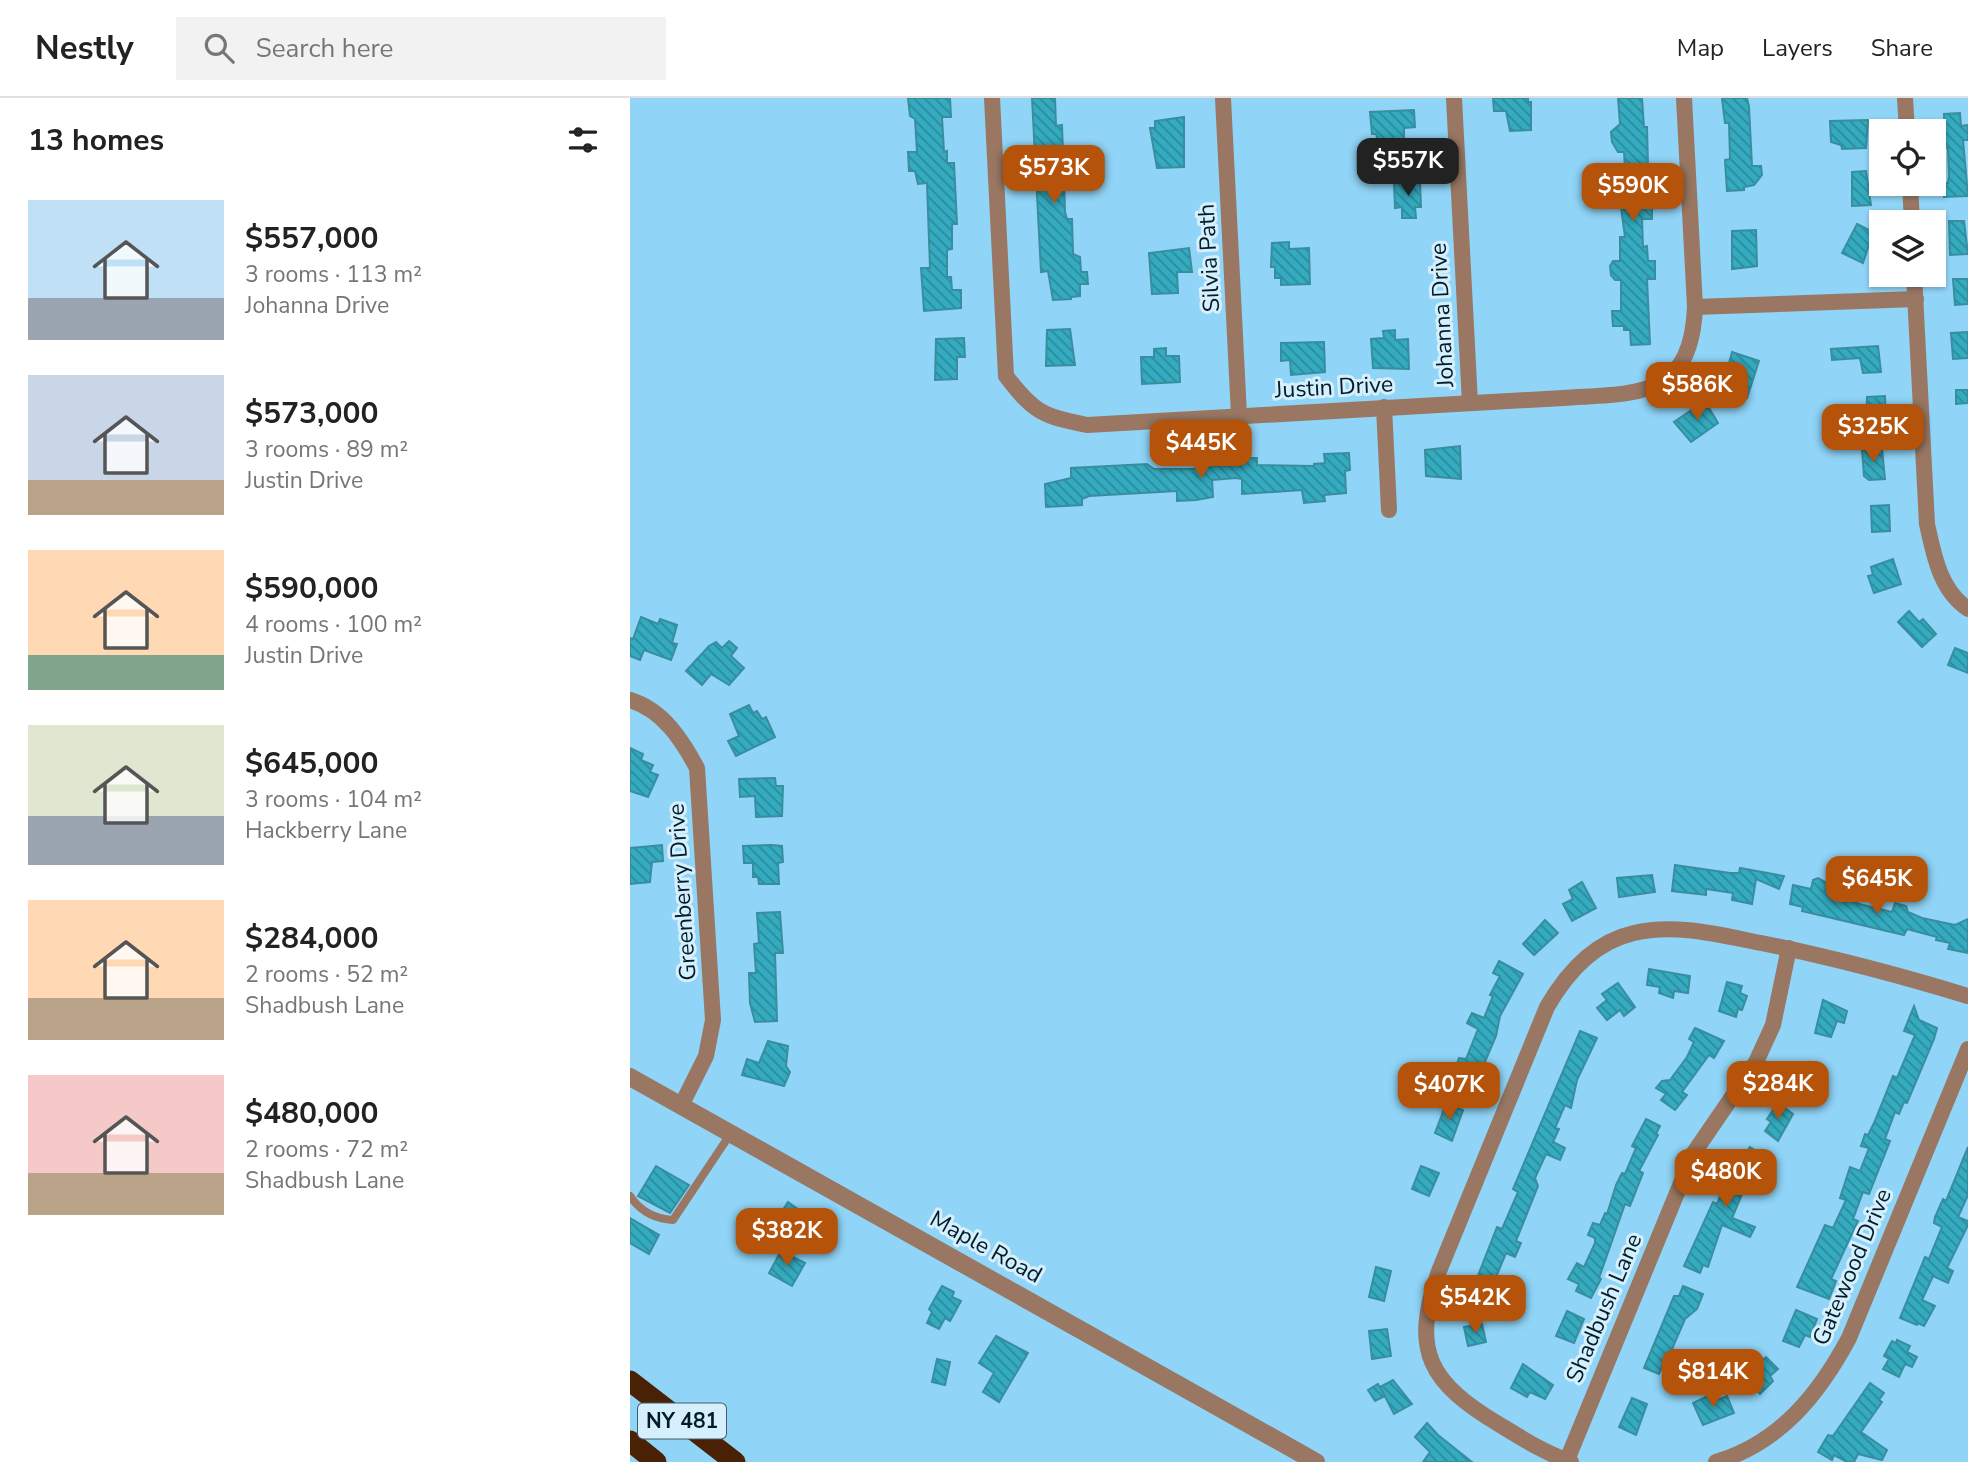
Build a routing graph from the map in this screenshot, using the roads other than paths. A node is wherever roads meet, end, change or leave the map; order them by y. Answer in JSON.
{"nodes":[{"id":1,"x":992,"y":98,"type":"edge"},
{"id":2,"x":1223,"y":98,"type":"edge"},
{"id":3,"x":1454,"y":98,"type":"edge"},
{"id":4,"x":1684,"y":98,"type":"edge"},
{"id":5,"x":1905,"y":98,"type":"edge"},
{"id":6,"x":1906,"y":119,"type":"edge"},
{"id":7,"x":1915,"y":287,"type":"edge"},
{"id":8,"x":1916,"y":299,"type":"junction"},
{"id":9,"x":1695,"y":307,"type":"junction"},
{"id":10,"x":1470,"y":403,"type":"junction"},
{"id":11,"x":1384,"y":408,"type":"junction"},
{"id":12,"x":1239,"y":415,"type":"junction"},
{"id":13,"x":1389,"y":510,"type":"dead end"},
{"id":14,"x":1968,"y":610,"type":"edge"},
{"id":15,"x":630,"y":700,"type":"edge"},
{"id":16,"x":1789,"y":948,"type":"junction"},
{"id":17,"x":1968,"y":996,"type":"edge"},
{"id":18,"x":1968,"y":1049,"type":"edge"},
{"id":19,"x":630,"y":1077,"type":"edge"},
{"id":20,"x":681,"y":1105,"type":"junction"},
{"id":21,"x":731,"y":1133,"type":"junction"},
{"id":22,"x":630,"y":1196,"type":"edge"},
{"id":23,"x":630,"y":1381,"type":"edge"},
{"id":24,"x":630,"y":1441,"type":"edge"},
{"id":25,"x":1569,"y":1461,"type":"edge"},
{"id":26,"x":1722,"y":1461,"type":"edge"},
{"id":27,"x":656,"y":1462,"type":"edge"},
{"id":28,"x":735,"y":1462,"type":"edge"},
{"id":29,"x":1316,"y":1462,"type":"edge"}],
"edges":[{"from":1,"to":12,"type":"street","name":"Justin Drive"},
{"from":2,"to":12,"type":"street","name":"Silvia Path"},
{"from":3,"to":10,"type":"street","name":"Johanna Drive"},
{"from":4,"to":9,"type":"street","name":"Justin Drive"},
{"from":5,"to":6,"type":"street"},
{"from":7,"to":8,"type":"street"},
{"from":8,"to":9,"type":"street"},
{"from":8,"to":14,"type":"street"},
{"from":9,"to":10,"type":"street","name":"Justin Drive"},
{"from":10,"to":11,"type":"street","name":"Justin Drive"},
{"from":11,"to":12,"type":"street","name":"Justin Drive"},
{"from":11,"to":13,"type":"street"},
{"from":15,"to":20,"type":"street","name":"Greenberry Drive"},
{"from":16,"to":17,"type":"street"},
{"from":16,"to":25,"type":"street","name":"Shadbush Lane"},
{"from":16,"to":25,"type":"street"},
{"from":18,"to":26,"type":"street","name":"Gatewood Drive"},
{"from":19,"to":20,"type":"street","name":"Maple Road"},
{"from":20,"to":21,"type":"street","name":"Maple Road"},
{"from":21,"to":22,"type":"lane"},
{"from":21,"to":29,"type":"street","name":"Maple Road"},
{"from":23,"to":28,"type":"highway","number":"NY 481"},
{"from":24,"to":27,"type":"highway","number":"NY 481"}]}
